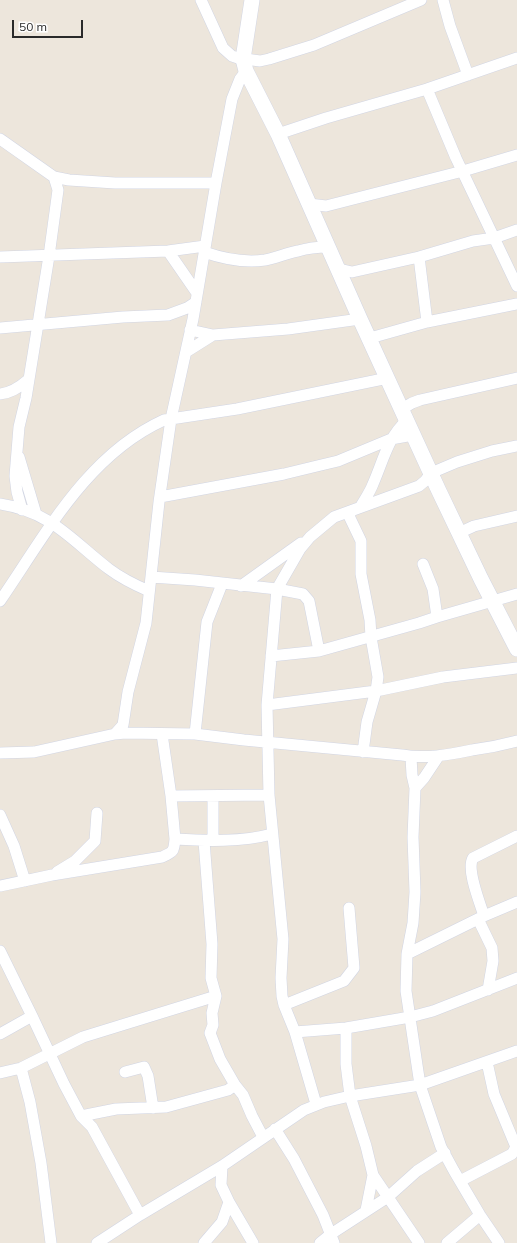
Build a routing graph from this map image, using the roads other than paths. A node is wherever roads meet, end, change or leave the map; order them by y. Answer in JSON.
{"nodes":[{"id":1,"x":201,"y":0,"type":"edge"},
{"id":2,"x":252,"y":0,"type":"edge"},
{"id":3,"x":421,"y":0,"type":"edge"},
{"id":4,"x":443,"y":0,"type":"edge"},
{"id":5,"x":517,"y":58,"type":"edge"},
{"id":6,"x":245,"y":65,"type":"junction"},
{"id":7,"x":468,"y":75,"type":"junction"},
{"id":8,"x":427,"y":89,"type":"junction"},
{"id":9,"x":278,"y":134,"type":"junction"},
{"id":10,"x":0,"y":140,"type":"edge"},
{"id":11,"x":517,"y":155,"type":"edge"},
{"id":12,"x":463,"y":171,"type":"junction"},
{"id":13,"x":54,"y":177,"type":"junction"},
{"id":14,"x":69,"y":180,"type":"junction"},
{"id":15,"x":216,"y":182,"type":"junction"},
{"id":16,"x":58,"y":190,"type":"junction"},
{"id":17,"x":312,"y":211,"type":"junction"},
{"id":18,"x":488,"y":225,"type":"junction"},
{"id":19,"x":517,"y":230,"type":"edge"},
{"id":20,"x":494,"y":238,"type":"junction"},
{"id":21,"x":473,"y":241,"type":"junction"},
{"id":22,"x":328,"y":247,"type":"junction"},
{"id":23,"x":205,"y":249,"type":"junction"},
{"id":24,"x":168,"y":251,"type":"junction"},
{"id":25,"x":49,"y":256,"type":"junction"},
{"id":26,"x":0,"y":257,"type":"edge"},
{"id":27,"x":419,"y":257,"type":"junction"},
{"id":28,"x":344,"y":273,"type":"junction"},
{"id":29,"x":517,"y":286,"type":"edge"},
{"id":30,"x":197,"y":298,"type":"junction"},
{"id":31,"x":517,"y":304,"type":"edge"},
{"id":32,"x":168,"y":315,"type":"junction"},
{"id":33,"x":193,"y":319,"type":"junction"},
{"id":34,"x":360,"y":319,"type":"junction"},
{"id":35,"x":427,"y":322,"type":"junction"},
{"id":36,"x":37,"y":325,"type":"junction"},
{"id":37,"x":0,"y":328,"type":"edge"},
{"id":38,"x":190,"y":330,"type":"junction"},
{"id":39,"x":213,"y":335,"type":"junction"},
{"id":40,"x":370,"y":338,"type":"junction"},
{"id":41,"x":186,"y":352,"type":"junction"},
{"id":42,"x":388,"y":378,"type":"junction"},
{"id":43,"x":517,"y":378,"type":"edge"},
{"id":44,"x":28,"y":380,"type":"junction"},
{"id":45,"x":0,"y":394,"type":"edge"},
{"id":46,"x":404,"y":415,"type":"junction"},
{"id":47,"x":171,"y":419,"type":"junction"},
{"id":48,"x":413,"y":435,"type":"junction"},
{"id":49,"x":391,"y":439,"type":"junction"},
{"id":50,"x":517,"y":446,"type":"edge"},
{"id":51,"x":17,"y":451,"type":"junction"},
{"id":52,"x":431,"y":473,"type":"junction"},
{"id":53,"x":17,"y":492,"type":"junction"},
{"id":54,"x":160,"y":497,"type":"junction"},
{"id":55,"x":3,"y":505,"type":"edge"},
{"id":56,"x":362,"y":506,"type":"junction"},
{"id":57,"x":22,"y":510,"type":"junction"},
{"id":58,"x":349,"y":512,"type":"junction"},
{"id":59,"x":36,"y":514,"type":"junction"},
{"id":60,"x":517,"y":516,"type":"edge"},
{"id":61,"x":53,"y":523,"type":"junction"},
{"id":62,"x":459,"y":533,"type":"junction"},
{"id":63,"x":310,"y":537,"type":"junction"},
{"id":64,"x":423,"y":564,"type":"dead end"},
{"id":65,"x":151,"y":577,"type":"junction"},
{"id":66,"x":222,"y":584,"type":"junction"},
{"id":67,"x":241,"y":586,"type":"junction"},
{"id":68,"x":277,"y":589,"type":"junction"},
{"id":69,"x":149,"y":591,"type":"junction"},
{"id":70,"x":517,"y":594,"type":"edge"},
{"id":71,"x":0,"y":601,"type":"edge"},
{"id":72,"x":492,"y":601,"type":"junction"},
{"id":73,"x":437,"y":617,"type":"junction"},
{"id":74,"x":371,"y":637,"type":"junction"},
{"id":75,"x":517,"y":649,"type":"edge"},
{"id":76,"x":319,"y":651,"type":"junction"},
{"id":77,"x":271,"y":656,"type":"junction"},
{"id":78,"x":517,"y":668,"type":"edge"},
{"id":79,"x":376,"y":691,"type":"junction"},
{"id":80,"x":267,"y":705,"type":"junction"},
{"id":81,"x":123,"y":724,"type":"junction"},
{"id":82,"x":133,"y":733,"type":"junction"},
{"id":83,"x":114,"y":734,"type":"junction"},
{"id":84,"x":162,"y":734,"type":"junction"},
{"id":85,"x":195,"y":734,"type":"junction"},
{"id":86,"x":517,"y":741,"type":"edge"},
{"id":87,"x":268,"y":742,"type":"junction"},
{"id":88,"x":363,"y":752,"type":"junction"},
{"id":89,"x":0,"y":753,"type":"edge"},
{"id":90,"x":411,"y":756,"type":"junction"},
{"id":91,"x":438,"y":756,"type":"junction"},
{"id":92,"x":415,"y":788,"type":"junction"},
{"id":93,"x":269,"y":795,"type":"junction"},
{"id":94,"x":171,"y":796,"type":"junction"},
{"id":95,"x":213,"y":796,"type":"junction"},
{"id":96,"x":97,"y":812,"type":"dead end"},
{"id":97,"x":0,"y":815,"type":"edge"},
{"id":98,"x":517,"y":836,"type":"edge"},
{"id":99,"x":175,"y":839,"type":"junction"},
{"id":100,"x":273,"y":839,"type":"junction"},
{"id":101,"x":209,"y":840,"type":"junction"},
{"id":102,"x":52,"y":874,"type":"junction"},
{"id":103,"x":25,"y":881,"type":"junction"},
{"id":104,"x":0,"y":886,"type":"edge"},
{"id":105,"x":517,"y":902,"type":"edge"},
{"id":106,"x":349,"y":908,"type":"dead end"},
{"id":107,"x":481,"y":917,"type":"junction"},
{"id":108,"x":0,"y":951,"type":"edge"},
{"id":109,"x":407,"y":954,"type":"junction"},
{"id":110,"x":517,"y":978,"type":"edge"},
{"id":111,"x":488,"y":990,"type":"junction"},
{"id":112,"x":216,"y":996,"type":"junction"},
{"id":113,"x":284,"y":1005,"type":"junction"},
{"id":114,"x":32,"y":1016,"type":"junction"},
{"id":115,"x":410,"y":1018,"type":"junction"},
{"id":116,"x":346,"y":1028,"type":"junction"},
{"id":117,"x":295,"y":1032,"type":"junction"},
{"id":118,"x":0,"y":1034,"type":"edge"},
{"id":119,"x":517,"y":1051,"type":"edge"},
{"id":120,"x":50,"y":1054,"type":"junction"},
{"id":121,"x":486,"y":1062,"type":"junction"},
{"id":122,"x":21,"y":1068,"type":"junction"},
{"id":123,"x":125,"y":1072,"type":"dead end"},
{"id":124,"x":0,"y":1073,"type":"edge"},
{"id":125,"x":235,"y":1085,"type":"junction"},
{"id":126,"x":420,"y":1085,"type":"junction"},
{"id":127,"x":350,"y":1096,"type":"junction"},
{"id":128,"x":316,"y":1104,"type":"junction"},
{"id":129,"x":153,"y":1108,"type":"junction"},
{"id":130,"x":81,"y":1116,"type":"junction"},
{"id":131,"x":275,"y":1129,"type":"junction"},
{"id":132,"x":263,"y":1137,"type":"junction"},
{"id":133,"x":445,"y":1153,"type":"junction"},
{"id":134,"x":515,"y":1156,"type":"edge"},
{"id":135,"x":222,"y":1166,"type":"junction"},
{"id":136,"x":373,"y":1175,"type":"junction"},
{"id":137,"x":203,"y":1177,"type":"junction"},
{"id":138,"x":460,"y":1181,"type":"junction"},
{"id":139,"x":221,"y":1185,"type":"junction"},
{"id":140,"x":388,"y":1197,"type":"junction"},
{"id":141,"x":229,"y":1202,"type":"junction"},
{"id":142,"x":366,"y":1210,"type":"junction"},
{"id":143,"x":140,"y":1215,"type":"junction"},
{"id":144,"x":480,"y":1215,"type":"junction"},
{"id":145,"x":222,"y":1222,"type":"junction"},
{"id":146,"x":240,"y":1223,"type":"junction"},
{"id":147,"x":332,"y":1239,"type":"edge"},
{"id":148,"x":51,"y":1243,"type":"edge"},
{"id":149,"x":97,"y":1243,"type":"edge"},
{"id":150,"x":204,"y":1243,"type":"edge"},
{"id":151,"x":253,"y":1243,"type":"edge"},
{"id":152,"x":320,"y":1243,"type":"edge"},
{"id":153,"x":419,"y":1243,"type":"edge"},
{"id":154,"x":447,"y":1243,"type":"edge"},
{"id":155,"x":499,"y":1243,"type":"edge"}],
"edges":[{"from":1,"to":6,"type":"street"},
{"from":2,"to":6,"type":"street"},
{"from":3,"to":6,"type":"street"},
{"from":4,"to":7,"type":"street"},
{"from":5,"to":7,"type":"street"},
{"from":6,"to":9,"type":"street"},
{"from":6,"to":15,"type":"street"},
{"from":7,"to":8,"type":"street"},
{"from":8,"to":9,"type":"street"},
{"from":8,"to":12,"type":"street"},
{"from":9,"to":17,"type":"street"},
{"from":10,"to":13,"type":"street"},
{"from":11,"to":12,"type":"street"},
{"from":12,"to":17,"type":"street"},
{"from":12,"to":18,"type":"street"},
{"from":13,"to":14,"type":"street"},
{"from":13,"to":16,"type":"street"},
{"from":14,"to":15,"type":"street"},
{"from":14,"to":16,"type":"street"},
{"from":15,"to":23,"type":"street"},
{"from":16,"to":25,"type":"street"},
{"from":17,"to":22,"type":"street"},
{"from":18,"to":20,"type":"street"},
{"from":18,"to":21,"type":"street"},
{"from":19,"to":20,"type":"street"},
{"from":20,"to":21,"type":"street"},
{"from":20,"to":29,"type":"street"},
{"from":21,"to":27,"type":"street"},
{"from":22,"to":23,"type":"street"},
{"from":22,"to":28,"type":"street"},
{"from":23,"to":24,"type":"street"},
{"from":23,"to":30,"type":"street"},
{"from":24,"to":25,"type":"street"},
{"from":24,"to":30,"type":"street"},
{"from":25,"to":26,"type":"street"},
{"from":25,"to":36,"type":"street"},
{"from":27,"to":28,"type":"street"},
{"from":27,"to":35,"type":"street"},
{"from":28,"to":34,"type":"street"},
{"from":30,"to":32,"type":"street"},
{"from":30,"to":33,"type":"street"},
{"from":31,"to":35,"type":"street"},
{"from":32,"to":33,"type":"street"},
{"from":32,"to":36,"type":"street"},
{"from":33,"to":38,"type":"street"},
{"from":34,"to":39,"type":"street"},
{"from":34,"to":40,"type":"street"},
{"from":35,"to":40,"type":"street"},
{"from":36,"to":37,"type":"street"},
{"from":36,"to":44,"type":"street"},
{"from":38,"to":39,"type":"street"},
{"from":38,"to":41,"type":"street"},
{"from":39,"to":41,"type":"street"},
{"from":40,"to":42,"type":"street"},
{"from":41,"to":47,"type":"street"},
{"from":42,"to":46,"type":"street"},
{"from":42,"to":47,"type":"street"},
{"from":43,"to":46,"type":"street"},
{"from":44,"to":45,"type":"street"},
{"from":44,"to":51,"type":"street"},
{"from":46,"to":48,"type":"street"},
{"from":46,"to":49,"type":"street"},
{"from":47,"to":54,"type":"street"},
{"from":47,"to":61,"type":"street"},
{"from":48,"to":49,"type":"street"},
{"from":48,"to":52,"type":"street"},
{"from":49,"to":54,"type":"street"},
{"from":49,"to":56,"type":"street"},
{"from":50,"to":52,"type":"street"},
{"from":51,"to":53,"type":"street"},
{"from":51,"to":59,"type":"street"},
{"from":52,"to":56,"type":"street"},
{"from":52,"to":62,"type":"street"},
{"from":53,"to":55,"type":"street"},
{"from":53,"to":57,"type":"street"},
{"from":54,"to":65,"type":"street"},
{"from":55,"to":57,"type":"street"},
{"from":56,"to":58,"type":"street"},
{"from":57,"to":59,"type":"street"},
{"from":58,"to":63,"type":"street"},
{"from":58,"to":74,"type":"street"},
{"from":59,"to":61,"type":"street"},
{"from":60,"to":62,"type":"street"},
{"from":61,"to":69,"type":"street"},
{"from":61,"to":71,"type":"street"},
{"from":62,"to":72,"type":"street"},
{"from":63,"to":67,"type":"street"},
{"from":63,"to":68,"type":"street"},
{"from":64,"to":73,"type":"street"},
{"from":65,"to":66,"type":"street"},
{"from":65,"to":69,"type":"street"},
{"from":66,"to":67,"type":"street"},
{"from":66,"to":85,"type":"street"},
{"from":67,"to":68,"type":"street"},
{"from":68,"to":76,"type":"street"},
{"from":68,"to":77,"type":"street"},
{"from":69,"to":81,"type":"street"},
{"from":70,"to":72,"type":"street"},
{"from":72,"to":73,"type":"street"},
{"from":72,"to":75,"type":"street"},
{"from":73,"to":74,"type":"street"},
{"from":74,"to":76,"type":"street"},
{"from":74,"to":79,"type":"street"},
{"from":76,"to":77,"type":"street"},
{"from":77,"to":80,"type":"street"},
{"from":78,"to":79,"type":"street"},
{"from":79,"to":80,"type":"street"},
{"from":79,"to":88,"type":"street"},
{"from":80,"to":87,"type":"street"},
{"from":81,"to":82,"type":"street"},
{"from":81,"to":83,"type":"street"},
{"from":82,"to":83,"type":"street"},
{"from":82,"to":84,"type":"street"},
{"from":83,"to":89,"type":"street"},
{"from":84,"to":85,"type":"street"},
{"from":84,"to":94,"type":"street"},
{"from":85,"to":87,"type":"street"},
{"from":86,"to":91,"type":"street"},
{"from":87,"to":88,"type":"street"},
{"from":87,"to":93,"type":"street"},
{"from":88,"to":90,"type":"street"},
{"from":90,"to":91,"type":"street"},
{"from":90,"to":92,"type":"street"},
{"from":91,"to":92,"type":"street"},
{"from":92,"to":109,"type":"street"},
{"from":93,"to":95,"type":"street"},
{"from":93,"to":100,"type":"street"},
{"from":94,"to":95,"type":"street"},
{"from":94,"to":99,"type":"street"},
{"from":95,"to":101,"type":"street"},
{"from":96,"to":102,"type":"street"},
{"from":97,"to":103,"type":"street"},
{"from":98,"to":107,"type":"street"},
{"from":99,"to":101,"type":"street"},
{"from":99,"to":102,"type":"street"},
{"from":100,"to":101,"type":"street"},
{"from":100,"to":113,"type":"street"},
{"from":101,"to":112,"type":"street"},
{"from":102,"to":103,"type":"street"},
{"from":103,"to":104,"type":"street"},
{"from":105,"to":107,"type":"street"},
{"from":106,"to":113,"type":"street"},
{"from":107,"to":109,"type":"street"},
{"from":107,"to":111,"type":"street"},
{"from":108,"to":114,"type":"street"},
{"from":109,"to":115,"type":"street"},
{"from":110,"to":111,"type":"street"},
{"from":111,"to":115,"type":"street"},
{"from":112,"to":120,"type":"street"},
{"from":112,"to":125,"type":"street"},
{"from":113,"to":117,"type":"street"},
{"from":114,"to":118,"type":"street"},
{"from":114,"to":120,"type":"street"},
{"from":115,"to":116,"type":"street"},
{"from":115,"to":126,"type":"street"},
{"from":116,"to":117,"type":"street"},
{"from":116,"to":127,"type":"street"},
{"from":117,"to":128,"type":"street"},
{"from":119,"to":121,"type":"street"},
{"from":120,"to":122,"type":"street"},
{"from":120,"to":130,"type":"street"},
{"from":121,"to":126,"type":"street"},
{"from":121,"to":134,"type":"street"},
{"from":122,"to":124,"type":"street"},
{"from":122,"to":148,"type":"street"},
{"from":123,"to":129,"type":"street"},
{"from":125,"to":129,"type":"street"},
{"from":125,"to":132,"type":"street"},
{"from":126,"to":127,"type":"street"},
{"from":126,"to":133,"type":"street"},
{"from":127,"to":128,"type":"street"},
{"from":127,"to":136,"type":"street"},
{"from":128,"to":131,"type":"street"},
{"from":129,"to":130,"type":"street"},
{"from":130,"to":143,"type":"street"},
{"from":131,"to":132,"type":"street"},
{"from":131,"to":147,"type":"street"},
{"from":132,"to":135,"type":"street"},
{"from":133,"to":138,"type":"street"},
{"from":133,"to":140,"type":"street"},
{"from":134,"to":138,"type":"street"},
{"from":135,"to":137,"type":"street"},
{"from":135,"to":139,"type":"street"},
{"from":136,"to":140,"type":"street"},
{"from":136,"to":142,"type":"street"},
{"from":137,"to":139,"type":"street"},
{"from":137,"to":143,"type":"street"},
{"from":138,"to":144,"type":"street"},
{"from":139,"to":141,"type":"street"},
{"from":140,"to":142,"type":"street"},
{"from":140,"to":153,"type":"street"},
{"from":141,"to":145,"type":"street"},
{"from":141,"to":146,"type":"street"},
{"from":142,"to":147,"type":"street"},
{"from":143,"to":149,"type":"street"},
{"from":144,"to":154,"type":"street"},
{"from":144,"to":155,"type":"street"},
{"from":145,"to":146,"type":"street"},
{"from":145,"to":150,"type":"street"},
{"from":146,"to":151,"type":"street"},
{"from":147,"to":152,"type":"street"}]}
